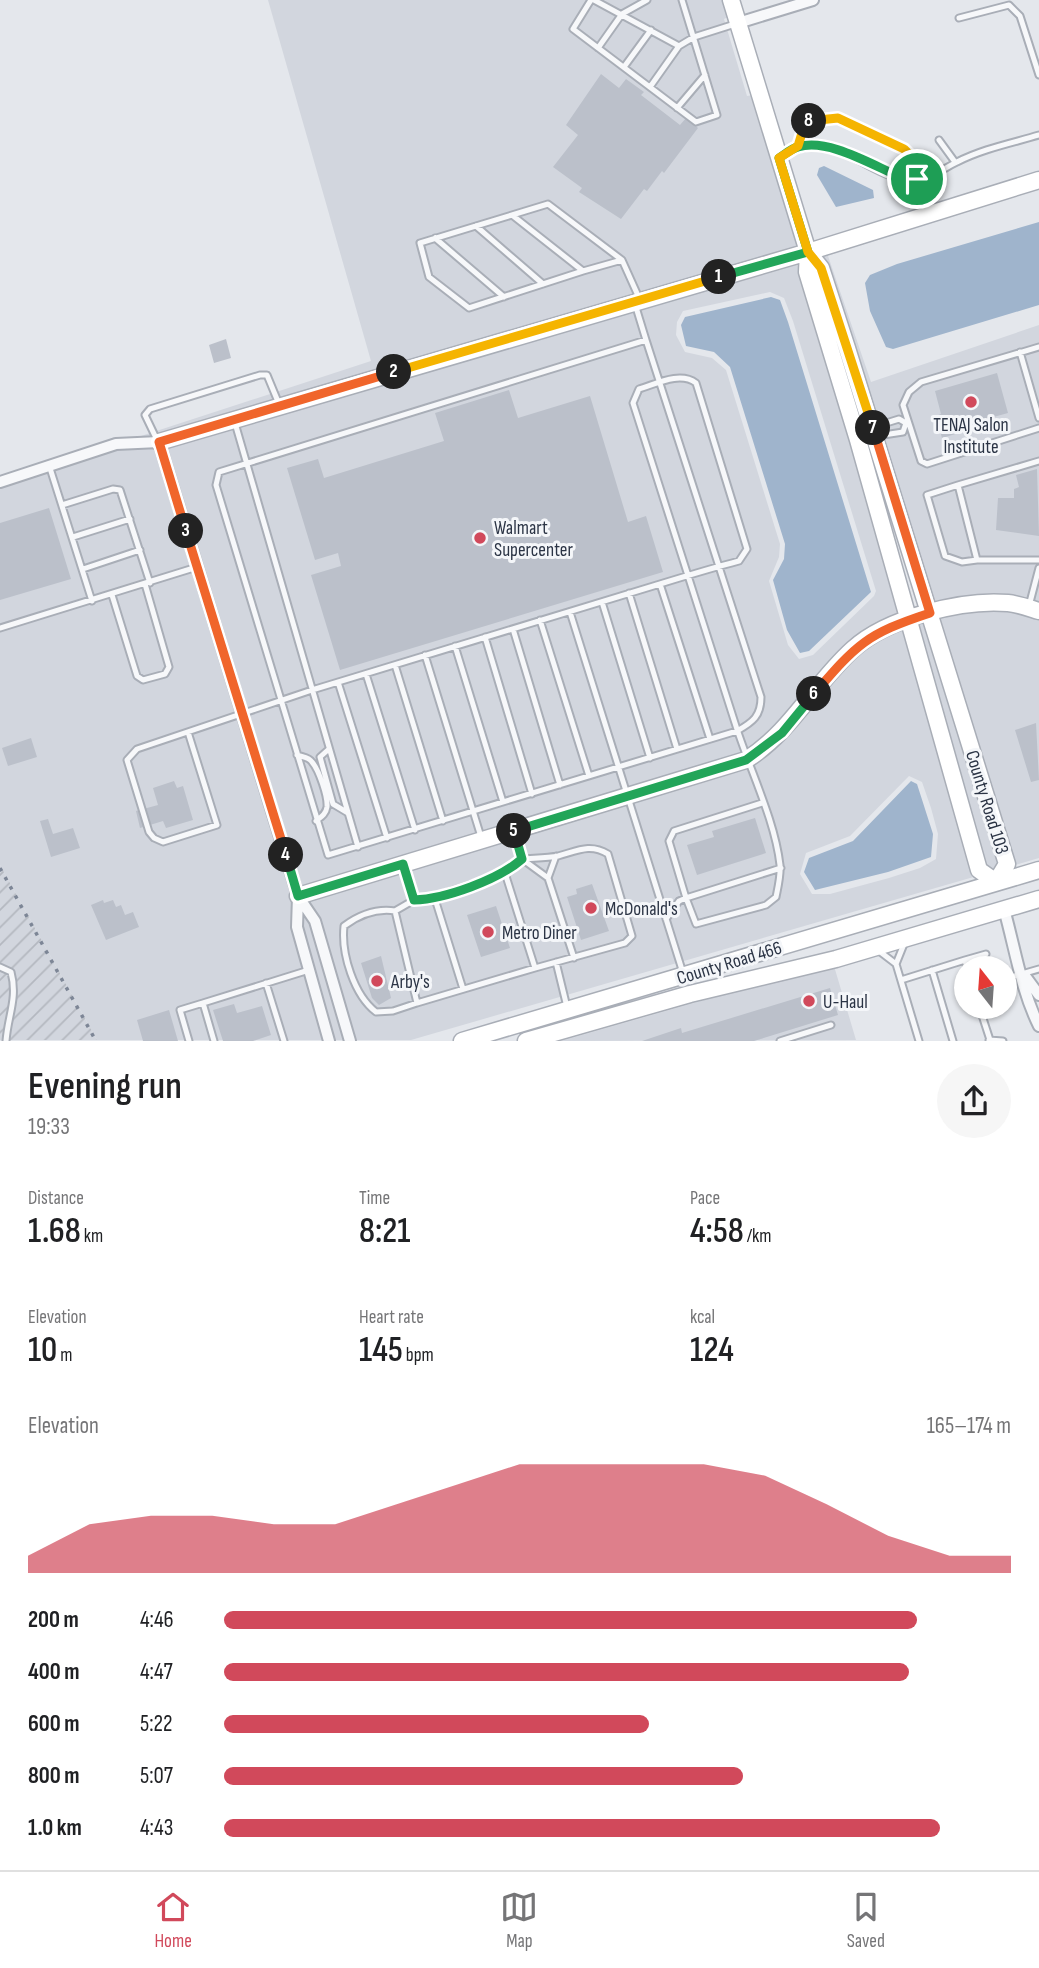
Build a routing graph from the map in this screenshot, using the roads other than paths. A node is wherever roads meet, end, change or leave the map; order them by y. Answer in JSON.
{"nodes":[{"id":1,"x":593,"y":0,"type":"edge"},
{"id":2,"x":647,"y":0,"type":"edge"},
{"id":3,"x":682,"y":0,"type":"edge"},
{"id":4,"x":731,"y":0,"type":"edge"},
{"id":5,"x":813,"y":0,"type":"edge"},
{"id":6,"x":1010,"y":3,"type":"edge"},
{"id":7,"x":622,"y":14,"type":"junction"},
{"id":8,"x":959,"y":18,"type":"dead end"},
{"id":9,"x":738,"y":23,"type":"junction"},
{"id":10,"x":651,"y":30,"type":"junction"},
{"id":11,"x":694,"y":37,"type":"junction"},
{"id":12,"x":679,"y":46,"type":"junction"},
{"id":13,"x":598,"y":48,"type":"junction"},
{"id":14,"x":624,"y":68,"type":"junction"},
{"id":15,"x":705,"y":75,"type":"junction"},
{"id":16,"x":1039,"y":75,"type":"edge"},
{"id":17,"x":650,"y":87,"type":"junction"},
{"id":18,"x":677,"y":108,"type":"junction"},
{"id":19,"x":1039,"y":135,"type":"edge"},
{"id":20,"x":939,"y":139,"type":"dead end"},
{"id":21,"x":798,"y":146,"type":"junction"},
{"id":22,"x":779,"y":158,"type":"junction"},
{"id":23,"x":955,"y":162,"type":"junction"},
{"id":24,"x":917,"y":179,"type":"junction"},
{"id":25,"x":1039,"y":180,"type":"edge"},
{"id":26,"x":512,"y":215,"type":"junction"},
{"id":27,"x":476,"y":226,"type":"junction"},
{"id":28,"x":435,"y":238,"type":"junction"},
{"id":29,"x":808,"y":252,"type":"junction"},
{"id":30,"x":622,"y":260,"type":"junction"},
{"id":31,"x":583,"y":271,"type":"junction"},
{"id":32,"x":543,"y":284,"type":"junction"},
{"id":33,"x":504,"y":297,"type":"junction"},
{"id":34,"x":637,"y":300,"type":"junction"},
{"id":35,"x":646,"y":340,"type":"junction"},
{"id":36,"x":1039,"y":346,"type":"edge"},
{"id":37,"x":1020,"y":352,"type":"junction"},
{"id":38,"x":660,"y":382,"type":"junction"},
{"id":39,"x":280,"y":405,"type":"junction"},
{"id":40,"x":1039,"y":418,"type":"edge"},
{"id":41,"x":234,"y":419,"type":"junction"},
{"id":42,"x":906,"y":423,"type":"junction"},
{"id":43,"x":1039,"y":428,"type":"edge"},
{"id":44,"x":875,"y":435,"type":"junction"},
{"id":45,"x":858,"y":440,"type":"junction"},
{"id":46,"x":159,"y":442,"type":"junction"},
{"id":47,"x":1039,"y":461,"type":"edge"},
{"id":48,"x":247,"y":463,"type":"junction"},
{"id":49,"x":49,"y":466,"type":"junction"},
{"id":50,"x":0,"y":482,"type":"edge"},
{"id":51,"x":958,"y":485,"type":"junction"},
{"id":52,"x":62,"y":505,"type":"junction"},
{"id":53,"x":130,"y":519,"type":"junction"},
{"id":54,"x":73,"y":537,"type":"junction"},
{"id":55,"x":139,"y":550,"type":"junction"},
{"id":56,"x":977,"y":560,"type":"junction"},
{"id":57,"x":1039,"y":560,"type":"edge"},
{"id":58,"x":719,"y":566,"type":"junction"},
{"id":59,"x":197,"y":567,"type":"junction"},
{"id":60,"x":1039,"y":568,"type":"edge"},
{"id":61,"x":83,"y":569,"type":"junction"},
{"id":62,"x":688,"y":576,"type":"junction"},
{"id":63,"x":147,"y":583,"type":"junction"},
{"id":64,"x":660,"y":584,"type":"junction"},
{"id":65,"x":629,"y":593,"type":"junction"},
{"id":66,"x":112,"y":596,"type":"junction"},
{"id":67,"x":92,"y":601,"type":"junction"},
{"id":68,"x":602,"y":602,"type":"junction"},
{"id":69,"x":1034,"y":609,"type":"edge"},
{"id":70,"x":570,"y":612,"type":"junction"},
{"id":71,"x":930,"y":613,"type":"junction"},
{"id":72,"x":540,"y":620,"type":"junction"},
{"id":73,"x":909,"y":620,"type":"junction"},
{"id":74,"x":0,"y":628,"type":"edge"},
{"id":75,"x":513,"y":629,"type":"junction"},
{"id":76,"x":485,"y":637,"type":"junction"},
{"id":77,"x":455,"y":646,"type":"junction"},
{"id":78,"x":425,"y":656,"type":"junction"},
{"id":79,"x":395,"y":664,"type":"junction"},
{"id":80,"x":366,"y":674,"type":"junction"},
{"id":81,"x":338,"y":682,"type":"junction"},
{"id":82,"x":312,"y":690,"type":"junction"},
{"id":83,"x":281,"y":701,"type":"junction"},
{"id":84,"x":242,"y":714,"type":"junction"},
{"id":85,"x":737,"y":731,"type":"junction"},
{"id":86,"x":188,"y":732,"type":"junction"},
{"id":87,"x":710,"y":739,"type":"junction"},
{"id":88,"x":329,"y":749,"type":"junction"},
{"id":89,"x":677,"y":749,"type":"junction"},
{"id":90,"x":297,"y":755,"type":"junction"},
{"id":91,"x":650,"y":758,"type":"junction"},
{"id":92,"x":746,"y":760,"type":"junction"},
{"id":93,"x":618,"y":767,"type":"junction"},
{"id":94,"x":589,"y":776,"type":"junction"},
{"id":95,"x":560,"y":785,"type":"junction"},
{"id":96,"x":532,"y":794,"type":"junction"},
{"id":97,"x":628,"y":798,"type":"junction"},
{"id":98,"x":503,"y":802,"type":"junction"},
{"id":99,"x":762,"y":803,"type":"junction"},
{"id":100,"x":473,"y":812,"type":"junction"},
{"id":101,"x":348,"y":813,"type":"junction"},
{"id":102,"x":316,"y":821,"type":"junction"},
{"id":103,"x":443,"y":821,"type":"junction"},
{"id":104,"x":415,"y":830,"type":"junction"},
{"id":105,"x":513,"y":832,"type":"junction"},
{"id":106,"x":387,"y":838,"type":"junction"},
{"id":107,"x":482,"y":841,"type":"junction"},
{"id":108,"x":358,"y":847,"type":"junction"},
{"id":109,"x":556,"y":856,"type":"junction"},
{"id":110,"x":522,"y":859,"type":"junction"},
{"id":111,"x":403,"y":864,"type":"junction"},
{"id":112,"x":781,"y":868,"type":"junction"},
{"id":113,"x":1039,"y":870,"type":"edge"},
{"id":114,"x":505,"y":873,"type":"junction"},
{"id":115,"x":548,"y":878,"type":"junction"},
{"id":116,"x":996,"y":882,"type":"junction"},
{"id":117,"x":298,"y":896,"type":"junction"},
{"id":118,"x":686,"y":898,"type":"junction"},
{"id":119,"x":435,"y":899,"type":"junction"},
{"id":120,"x":1039,"y":899,"type":"edge"},
{"id":121,"x":414,"y":900,"type":"junction"},
{"id":122,"x":1004,"y":909,"type":"junction"},
{"id":123,"x":395,"y":911,"type":"junction"},
{"id":124,"x":666,"y":919,"type":"junction"},
{"id":125,"x":908,"y":937,"type":"junction"},
{"id":126,"x":873,"y":948,"type":"junction"},
{"id":127,"x":986,"y":954,"type":"dead end"},
{"id":128,"x":979,"y":956,"type":"edge"},
{"id":129,"x":574,"y":958,"type":"junction"},
{"id":130,"x":556,"y":962,"type":"junction"},
{"id":131,"x":954,"y":963,"type":"edge"},
{"id":132,"x":896,"y":964,"type":"junction"},
{"id":133,"x":0,"y":967,"type":"edge"},
{"id":134,"x":535,"y":968,"type":"junction"},
{"id":135,"x":1039,"y":969,"type":"edge"},
{"id":136,"x":310,"y":970,"type":"junction"},
{"id":137,"x":932,"y":970,"type":"junction"},
{"id":138,"x":1023,"y":974,"type":"junction"},
{"id":139,"x":683,"y":975,"type":"junction"},
{"id":140,"x":1017,"y":976,"type":"edge"},
{"id":141,"x":901,"y":980,"type":"junction"},
{"id":142,"x":266,"y":983,"type":"junction"},
{"id":143,"x":463,"y":989,"type":"junction"},
{"id":144,"x":1039,"y":995,"type":"edge"},
{"id":145,"x":203,"y":1003,"type":"junction"},
{"id":146,"x":416,"y":1003,"type":"junction"},
{"id":147,"x":568,"y":1009,"type":"junction"},
{"id":148,"x":983,"y":1019,"type":"edge"},
{"id":149,"x":831,"y":1025,"type":"dead end"},
{"id":150,"x":1039,"y":1026,"type":"edge"},
{"id":151,"x":808,"y":1032,"type":"junction"},
{"id":152,"x":564,"y":1035,"type":"edge"},
{"id":153,"x":989,"y":1040,"type":"edge"},
{"id":154,"x":6,"y":1041,"type":"edge"},
{"id":155,"x":189,"y":1041,"type":"edge"},
{"id":156,"x":215,"y":1041,"type":"edge"},
{"id":157,"x":284,"y":1041,"type":"edge"},
{"id":158,"x":329,"y":1041,"type":"edge"},
{"id":159,"x":350,"y":1041,"type":"edge"},
{"id":160,"x":462,"y":1041,"type":"edge"},
{"id":161,"x":526,"y":1041,"type":"edge"},
{"id":162,"x":780,"y":1041,"type":"edge"},
{"id":163,"x":811,"y":1041,"type":"edge"},
{"id":164,"x":919,"y":1041,"type":"edge"},
{"id":165,"x":953,"y":1041,"type":"edge"},
{"id":166,"x":1003,"y":1041,"type":"edge"}],
"edges":[{"from":1,"to":7,"type":"lane"},
{"from":1,"to":13,"type":"lane"},
{"from":2,"to":7,"type":"lane"},
{"from":3,"to":11,"type":"lane"},
{"from":4,"to":9,"type":"street"},
{"from":5,"to":9,"type":"street"},
{"from":6,"to":8,"type":"lane"},
{"from":6,"to":16,"type":"lane"},
{"from":7,"to":10,"type":"lane"},
{"from":7,"to":13,"type":"lane"},
{"from":9,"to":11,"type":"lane"},
{"from":9,"to":22,"type":"street"},
{"from":10,"to":12,"type":"lane"},
{"from":10,"to":14,"type":"lane"},
{"from":11,"to":12,"type":"lane"},
{"from":11,"to":15,"type":"lane"},
{"from":12,"to":17,"type":"lane"},
{"from":13,"to":14,"type":"lane"},
{"from":14,"to":17,"type":"lane"},
{"from":15,"to":18,"type":"lane"},
{"from":15,"to":18,"type":"lane"},
{"from":17,"to":18,"type":"lane"},
{"from":19,"to":23,"type":"lane"},
{"from":20,"to":23,"type":"lane"},
{"from":21,"to":22,"type":"lane"},
{"from":21,"to":24,"type":"lane"},
{"from":21,"to":24,"type":"lane"},
{"from":22,"to":29,"type":"street"},
{"from":23,"to":24,"type":"lane"},
{"from":25,"to":29,"type":"street"},
{"from":26,"to":27,"type":"lane"},
{"from":26,"to":30,"type":"lane"},
{"from":26,"to":31,"type":"lane"},
{"from":27,"to":28,"type":"lane"},
{"from":27,"to":32,"type":"lane"},
{"from":28,"to":33,"type":"lane"},
{"from":28,"to":33,"type":"lane"},
{"from":29,"to":34,"type":"street"},
{"from":29,"to":44,"type":"street","name":"County Road 103"},
{"from":29,"to":45,"type":"street","name":"County Road 103"},
{"from":30,"to":31,"type":"lane"},
{"from":30,"to":34,"type":"lane"},
{"from":31,"to":32,"type":"lane"},
{"from":32,"to":33,"type":"lane"},
{"from":34,"to":35,"type":"lane"},
{"from":34,"to":39,"type":"street"},
{"from":35,"to":38,"type":"lane"},
{"from":35,"to":48,"type":"lane"},
{"from":36,"to":37,"type":"lane"},
{"from":37,"to":40,"type":"lane"},
{"from":37,"to":42,"type":"lane"},
{"from":38,"to":58,"type":"lane"},
{"from":38,"to":58,"type":"lane"},
{"from":38,"to":62,"type":"lane"},
{"from":39,"to":41,"type":"street"},
{"from":39,"to":46,"type":"lane"},
{"from":41,"to":46,"type":"street"},
{"from":41,"to":48,"type":"lane"},
{"from":42,"to":43,"type":"lane"},
{"from":42,"to":44,"type":"lane"},
{"from":42,"to":44,"type":"lane"},
{"from":44,"to":45,"type":"street"},
{"from":44,"to":71,"type":"street","name":"County Road 103"},
{"from":45,"to":73,"type":"street","name":"County Road 103"},
{"from":46,"to":49,"type":"street"},
{"from":46,"to":59,"type":"street"},
{"from":47,"to":51,"type":"lane"},
{"from":48,"to":82,"type":"lane"},
{"from":48,"to":83,"type":"lane"},
{"from":49,"to":50,"type":"street"},
{"from":49,"to":52,"type":"lane"},
{"from":51,"to":56,"type":"lane"},
{"from":51,"to":56,"type":"lane"},
{"from":52,"to":53,"type":"lane"},
{"from":52,"to":54,"type":"lane"},
{"from":53,"to":54,"type":"lane"},
{"from":53,"to":55,"type":"lane"},
{"from":54,"to":61,"type":"lane"},
{"from":55,"to":61,"type":"lane"},
{"from":55,"to":63,"type":"lane"},
{"from":56,"to":57,"type":"lane"},
{"from":58,"to":62,"type":"lane"},
{"from":58,"to":85,"type":"lane"},
{"from":59,"to":63,"type":"lane"},
{"from":59,"to":84,"type":"street"},
{"from":60,"to":69,"type":"lane"},
{"from":61,"to":67,"type":"lane"},
{"from":62,"to":64,"type":"lane"},
{"from":62,"to":85,"type":"lane"},
{"from":63,"to":66,"type":"lane"},
{"from":63,"to":66,"type":"lane"},
{"from":64,"to":65,"type":"lane"},
{"from":64,"to":87,"type":"lane"},
{"from":65,"to":68,"type":"lane"},
{"from":65,"to":89,"type":"lane"},
{"from":66,"to":67,"type":"lane"},
{"from":67,"to":74,"type":"lane"},
{"from":68,"to":70,"type":"lane"},
{"from":68,"to":91,"type":"lane"},
{"from":69,"to":71,"type":"street"},
{"from":70,"to":72,"type":"lane"},
{"from":70,"to":93,"type":"lane"},
{"from":71,"to":73,"type":"street"},
{"from":71,"to":116,"type":"street","name":"County Road 103"},
{"from":72,"to":75,"type":"lane"},
{"from":72,"to":94,"type":"lane"},
{"from":73,"to":92,"type":"street"},
{"from":73,"to":116,"type":"street","name":"County Road 103"},
{"from":75,"to":76,"type":"lane"},
{"from":75,"to":95,"type":"lane"},
{"from":76,"to":77,"type":"lane"},
{"from":76,"to":96,"type":"lane"},
{"from":77,"to":78,"type":"lane"},
{"from":77,"to":98,"type":"lane"},
{"from":78,"to":79,"type":"lane"},
{"from":78,"to":100,"type":"lane"},
{"from":79,"to":80,"type":"lane"},
{"from":79,"to":103,"type":"lane"},
{"from":80,"to":81,"type":"lane"},
{"from":80,"to":104,"type":"lane"},
{"from":81,"to":82,"type":"lane"},
{"from":81,"to":106,"type":"lane"},
{"from":82,"to":83,"type":"lane"},
{"from":82,"to":88,"type":"lane"},
{"from":83,"to":84,"type":"lane"},
{"from":83,"to":90,"type":"lane"},
{"from":84,"to":86,"type":"lane"},
{"from":84,"to":117,"type":"street"},
{"from":85,"to":87,"type":"lane"},
{"from":85,"to":92,"type":"lane"},
{"from":86,"to":86,"type":"lane"},
{"from":87,"to":89,"type":"lane"},
{"from":88,"to":101,"type":"lane"},
{"from":88,"to":101,"type":"lane"},
{"from":89,"to":91,"type":"lane"},
{"from":90,"to":102,"type":"lane"},
{"from":90,"to":102,"type":"lane"},
{"from":91,"to":93,"type":"lane"},
{"from":92,"to":97,"type":"street"},
{"from":92,"to":99,"type":"lane"},
{"from":93,"to":94,"type":"lane"},
{"from":93,"to":97,"type":"lane"},
{"from":94,"to":95,"type":"lane"},
{"from":95,"to":96,"type":"lane"},
{"from":96,"to":98,"type":"lane"},
{"from":97,"to":105,"type":"street"},
{"from":97,"to":124,"type":"lane"},
{"from":98,"to":100,"type":"lane"},
{"from":99,"to":112,"type":"lane"},
{"from":99,"to":118,"type":"lane"},
{"from":100,"to":103,"type":"lane"},
{"from":100,"to":107,"type":"lane"},
{"from":101,"to":108,"type":"lane"},
{"from":102,"to":108,"type":"lane"},
{"from":103,"to":104,"type":"lane"},
{"from":104,"to":106,"type":"lane"},
{"from":105,"to":107,"type":"street"},
{"from":105,"to":110,"type":"lane"},
{"from":106,"to":108,"type":"lane"},
{"from":107,"to":111,"type":"street"},
{"from":109,"to":110,"type":"lane"},
{"from":109,"to":115,"type":"lane"},
{"from":109,"to":129,"type":"lane"},
{"from":110,"to":114,"type":"lane"},
{"from":110,"to":115,"type":"lane"},
{"from":111,"to":117,"type":"street"},
{"from":111,"to":121,"type":"lane"},
{"from":112,"to":118,"type":"lane"},
{"from":112,"to":118,"type":"lane"},
{"from":113,"to":116,"type":"street","name":"County Road 466"},
{"from":114,"to":119,"type":"lane"},
{"from":114,"to":134,"type":"lane"},
{"from":115,"to":129,"type":"lane"},
{"from":116,"to":122,"type":"street"},
{"from":116,"to":139,"type":"street","name":"County Road 466"},
{"from":117,"to":136,"type":"street"},
{"from":117,"to":159,"type":"street"},
{"from":118,"to":124,"type":"lane"},
{"from":119,"to":121,"type":"lane"},
{"from":119,"to":143,"type":"lane"},
{"from":120,"to":122,"type":"street","name":"County Road 466"},
{"from":121,"to":123,"type":"lane"},
{"from":122,"to":125,"type":"street","name":"County Road 466"},
{"from":122,"to":138,"type":"street"},
{"from":123,"to":146,"type":"lane"},
{"from":123,"to":146,"type":"lane"},
{"from":124,"to":139,"type":"lane"},
{"from":125,"to":126,"type":"street","name":"County Road 466"},
{"from":125,"to":132,"type":"lane"},
{"from":126,"to":132,"type":"lane"},
{"from":126,"to":152,"type":"street","name":"County Road 466"},
{"from":127,"to":128,"type":"lane"},
{"from":129,"to":130,"type":"lane"},
{"from":130,"to":134,"type":"lane"},
{"from":130,"to":147,"type":"lane"},
{"from":131,"to":137,"type":"lane"},
{"from":132,"to":141,"type":"lane"},
{"from":133,"to":154,"type":"lane"},
{"from":134,"to":143,"type":"lane"},
{"from":135,"to":138,"type":"lane"},
{"from":136,"to":142,"type":"lane"},
{"from":136,"to":158,"type":"street"},
{"from":137,"to":141,"type":"lane"},
{"from":137,"to":165,"type":"lane"},
{"from":138,"to":140,"type":"lane"},
{"from":138,"to":144,"type":"street"},
{"from":138,"to":150,"type":"street"},
{"from":139,"to":147,"type":"street","name":"County Road 466"},
{"from":141,"to":164,"type":"lane"},
{"from":142,"to":145,"type":"lane"},
{"from":142,"to":157,"type":"lane"},
{"from":143,"to":146,"type":"lane"},
{"from":145,"to":155,"type":"lane"},
{"from":145,"to":156,"type":"lane"},
{"from":147,"to":152,"type":"street"},
{"from":147,"to":160,"type":"street","name":"County Road 466"},
{"from":148,"to":153,"type":"lane"},
{"from":149,"to":151,"type":"lane"},
{"from":151,"to":162,"type":"lane"},
{"from":151,"to":163,"type":"lane"},
{"from":152,"to":161,"type":"street","name":"County Road 466"},
{"from":153,"to":166,"type":"lane"}]}
